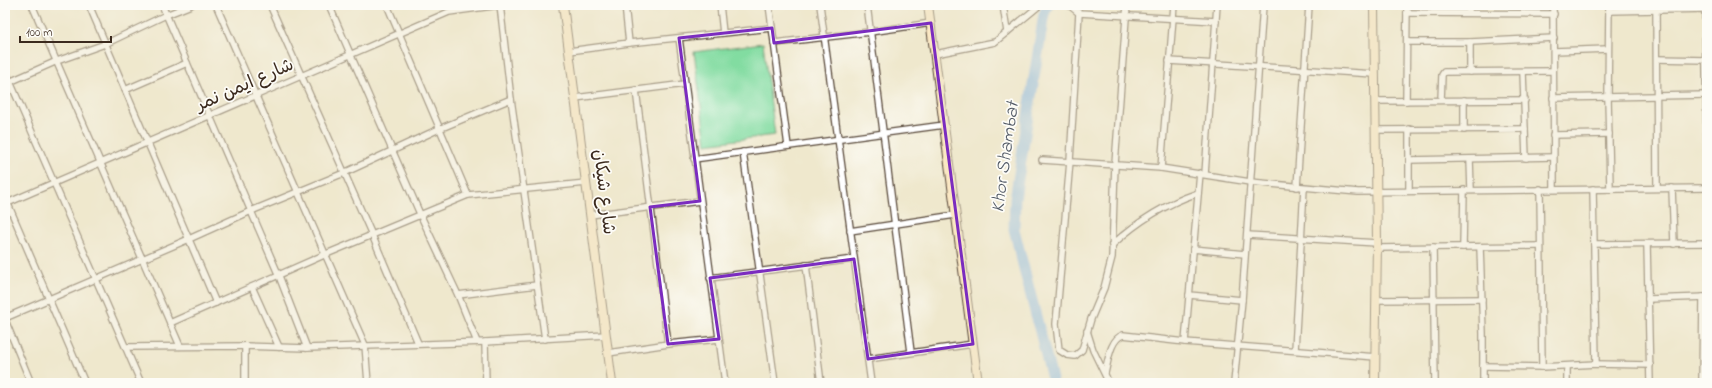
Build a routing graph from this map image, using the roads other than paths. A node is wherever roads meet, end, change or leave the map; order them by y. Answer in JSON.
{"nodes":[{"id":1,"x":32,"y":5,"type":"edge"},
{"id":2,"x":89,"y":5,"type":"edge"},
{"id":3,"x":162,"y":5,"type":"edge"},
{"id":4,"x":191,"y":5,"type":"edge"},
{"id":5,"x":216,"y":5,"type":"edge"},
{"id":6,"x":270,"y":5,"type":"edge"},
{"id":7,"x":329,"y":5,"type":"edge"},
{"id":8,"x":387,"y":5,"type":"edge"},
{"id":9,"x":449,"y":5,"type":"edge"},
{"id":10,"x":500,"y":5,"type":"edge"},
{"id":11,"x":563,"y":5,"type":"edge"},
{"id":12,"x":625,"y":5,"type":"edge"},
{"id":13,"x":720,"y":5,"type":"edge"},
{"id":14,"x":769,"y":5,"type":"edge"},
{"id":15,"x":820,"y":5,"type":"edge"},
{"id":16,"x":867,"y":5,"type":"edge"},
{"id":17,"x":928,"y":5,"type":"edge"},
{"id":18,"x":1003,"y":5,"type":"edge"},
{"id":19,"x":1040,"y":5,"type":"edge"},
{"id":20,"x":1069,"y":5,"type":"edge"},
{"id":21,"x":1127,"y":5,"type":"edge"},
{"id":22,"x":1174,"y":5,"type":"edge"},
{"id":23,"x":1217,"y":5,"type":"edge"},
{"id":24,"x":1263,"y":5,"type":"edge"},
{"id":25,"x":1309,"y":5,"type":"edge"},
{"id":26,"x":1374,"y":5,"type":"edge"},
{"id":27,"x":1407,"y":5,"type":"edge"},
{"id":28,"x":1469,"y":5,"type":"edge"},
{"id":29,"x":1554,"y":5,"type":"edge"},
{"id":30,"x":1656,"y":7,"type":"edge"},
{"id":31,"x":1609,"y":8,"type":"edge"},
{"id":32,"x":1706,"y":8,"type":"edge"},
{"id":33,"x":450,"y":12,"type":"junction"},
{"id":34,"x":1079,"y":13,"type":"junction"},
{"id":35,"x":1407,"y":13,"type":"junction"},
{"id":36,"x":1469,"y":13,"type":"junction"},
{"id":37,"x":1554,"y":14,"type":"junction"},
{"id":38,"x":166,"y":15,"type":"junction"},
{"id":39,"x":1126,"y":16,"type":"junction"},
{"id":40,"x":1173,"y":18,"type":"junction"},
{"id":41,"x":1216,"y":21,"type":"junction"},
{"id":42,"x":931,"y":23,"type":"junction"},
{"id":43,"x":772,"y":28,"type":"junction"},
{"id":44,"x":870,"y":32,"type":"junction"},
{"id":45,"x":1007,"y":32,"type":"junction"},
{"id":46,"x":399,"y":33,"type":"junction"},
{"id":47,"x":723,"y":33,"type":"junction"},
{"id":48,"x":679,"y":38,"type":"junction"},
{"id":49,"x":824,"y":38,"type":"junction"},
{"id":50,"x":1554,"y":38,"type":"junction"},
{"id":51,"x":1407,"y":42,"type":"junction"},
{"id":52,"x":1470,"y":42,"type":"junction"},
{"id":53,"x":629,"y":43,"type":"junction"},
{"id":54,"x":774,"y":43,"type":"junction"},
{"id":55,"x":105,"y":44,"type":"junction"},
{"id":56,"x":1608,"y":49,"type":"junction"},
{"id":57,"x":569,"y":51,"type":"junction"},
{"id":58,"x":1554,"y":51,"type":"junction"},
{"id":59,"x":350,"y":54,"type":"junction"},
{"id":60,"x":935,"y":54,"type":"junction"},
{"id":61,"x":1657,"y":59,"type":"junction"},
{"id":62,"x":1706,"y":60,"type":"junction"},
{"id":63,"x":57,"y":61,"type":"junction"},
{"id":64,"x":1169,"y":61,"type":"junction"},
{"id":65,"x":187,"y":63,"type":"junction"},
{"id":66,"x":1213,"y":63,"type":"junction"},
{"id":67,"x":1259,"y":66,"type":"junction"},
{"id":68,"x":1305,"y":69,"type":"junction"},
{"id":69,"x":5,"y":70,"type":"edge"},
{"id":70,"x":1553,"y":71,"type":"junction"},
{"id":71,"x":1470,"y":72,"type":"junction"},
{"id":72,"x":1523,"y":72,"type":"junction"},
{"id":73,"x":1374,"y":74,"type":"junction"},
{"id":74,"x":302,"y":76,"type":"junction"},
{"id":75,"x":8,"y":83,"type":"edge"},
{"id":76,"x":685,"y":84,"type":"junction"},
{"id":77,"x":125,"y":90,"type":"junction"},
{"id":78,"x":636,"y":90,"type":"junction"},
{"id":79,"x":256,"y":96,"type":"junction"},
{"id":80,"x":1657,"y":96,"type":"junction"},
{"id":81,"x":1706,"y":96,"type":"edge"},
{"id":82,"x":1608,"y":97,"type":"junction"},
{"id":83,"x":575,"y":98,"type":"junction"},
{"id":84,"x":1553,"y":98,"type":"junction"},
{"id":85,"x":511,"y":99,"type":"junction"},
{"id":86,"x":1441,"y":100,"type":"junction"},
{"id":87,"x":1464,"y":100,"type":"junction"},
{"id":88,"x":1524,"y":100,"type":"junction"},
{"id":89,"x":1375,"y":101,"type":"junction"},
{"id":90,"x":1406,"y":101,"type":"junction"},
{"id":91,"x":210,"y":117,"type":"junction"},
{"id":92,"x":944,"y":125,"type":"junction"},
{"id":93,"x":439,"y":129,"type":"junction"},
{"id":94,"x":1409,"y":129,"type":"junction"},
{"id":95,"x":1525,"y":129,"type":"junction"},
{"id":96,"x":1376,"y":130,"type":"junction"},
{"id":97,"x":1464,"y":130,"type":"junction"},
{"id":98,"x":883,"y":134,"type":"junction"},
{"id":99,"x":1609,"y":134,"type":"junction"},
{"id":100,"x":1553,"y":135,"type":"junction"},
{"id":101,"x":838,"y":140,"type":"junction"},
{"id":102,"x":1707,"y":140,"type":"edge"},
{"id":103,"x":148,"y":143,"type":"junction"},
{"id":104,"x":788,"y":146,"type":"junction"},
{"id":105,"x":392,"y":151,"type":"junction"},
{"id":106,"x":743,"y":152,"type":"junction"},
{"id":107,"x":1553,"y":157,"type":"junction"},
{"id":108,"x":1526,"y":158,"type":"junction"},
{"id":109,"x":694,"y":159,"type":"junction"},
{"id":110,"x":1470,"y":159,"type":"junction"},
{"id":111,"x":1042,"y":160,"type":"dead end"},
{"id":112,"x":1409,"y":160,"type":"junction"},
{"id":113,"x":1070,"y":161,"type":"junction"},
{"id":114,"x":101,"y":163,"type":"junction"},
{"id":115,"x":1115,"y":164,"type":"junction"},
{"id":116,"x":1161,"y":168,"type":"junction"},
{"id":117,"x":344,"y":173,"type":"junction"},
{"id":118,"x":1202,"y":173,"type":"junction"},
{"id":119,"x":1250,"y":182,"type":"junction"},
{"id":120,"x":54,"y":183,"type":"junction"},
{"id":121,"x":586,"y":183,"type":"junction"},
{"id":122,"x":1297,"y":187,"type":"junction"},
{"id":123,"x":1304,"y":188,"type":"junction"},
{"id":124,"x":1658,"y":188,"type":"junction"},
{"id":125,"x":1672,"y":188,"type":"junction"},
{"id":126,"x":1707,"y":188,"type":"edge"},
{"id":127,"x":1540,"y":189,"type":"junction"},
{"id":128,"x":1554,"y":189,"type":"junction"},
{"id":129,"x":1594,"y":189,"type":"junction"},
{"id":130,"x":1610,"y":189,"type":"junction"},
{"id":131,"x":524,"y":190,"type":"junction"},
{"id":132,"x":1464,"y":190,"type":"junction"},
{"id":133,"x":1471,"y":190,"type":"junction"},
{"id":134,"x":298,"y":191,"type":"junction"},
{"id":135,"x":1409,"y":191,"type":"junction"},
{"id":136,"x":1377,"y":192,"type":"junction"},
{"id":137,"x":1198,"y":193,"type":"junction"},
{"id":138,"x":468,"y":195,"type":"junction"},
{"id":139,"x":5,"y":196,"type":"edge"},
{"id":140,"x":700,"y":201,"type":"junction"},
{"id":141,"x":6,"y":204,"type":"edge"},
{"id":142,"x":650,"y":207,"type":"junction"},
{"id":143,"x":251,"y":211,"type":"junction"},
{"id":144,"x":420,"y":214,"type":"junction"},
{"id":145,"x":590,"y":215,"type":"junction"},
{"id":146,"x":956,"y":215,"type":"junction"},
{"id":147,"x":895,"y":224,"type":"junction"},
{"id":148,"x":850,"y":231,"type":"junction"},
{"id":149,"x":372,"y":235,"type":"junction"},
{"id":150,"x":1247,"y":235,"type":"junction"},
{"id":151,"x":1301,"y":239,"type":"junction"},
{"id":152,"x":189,"y":240,"type":"junction"},
{"id":153,"x":1707,"y":243,"type":"edge"},
{"id":154,"x":1594,"y":244,"type":"junction"},
{"id":155,"x":1647,"y":244,"type":"junction"},
{"id":156,"x":1674,"y":244,"type":"junction"},
{"id":157,"x":1112,"y":245,"type":"junction"},
{"id":158,"x":1377,"y":246,"type":"junction"},
{"id":159,"x":1540,"y":246,"type":"junction"},
{"id":160,"x":1433,"y":247,"type":"junction"},
{"id":161,"x":1463,"y":247,"type":"junction"},
{"id":162,"x":1480,"y":247,"type":"junction"},
{"id":163,"x":1193,"y":249,"type":"junction"},
{"id":164,"x":1245,"y":254,"type":"junction"},
{"id":165,"x":324,"y":255,"type":"junction"},
{"id":166,"x":142,"y":258,"type":"junction"},
{"id":167,"x":854,"y":259,"type":"junction"},
{"id":168,"x":806,"y":265,"type":"junction"},
{"id":169,"x":760,"y":271,"type":"junction"},
{"id":170,"x":279,"y":276,"type":"junction"},
{"id":171,"x":96,"y":278,"type":"junction"},
{"id":172,"x":710,"y":278,"type":"junction"},
{"id":173,"x":537,"y":285,"type":"junction"},
{"id":174,"x":252,"y":287,"type":"junction"},
{"id":175,"x":458,"y":295,"type":"junction"},
{"id":176,"x":1189,"y":295,"type":"junction"},
{"id":177,"x":1705,"y":297,"type":"edge"},
{"id":178,"x":1482,"y":299,"type":"junction"},
{"id":179,"x":1648,"y":299,"type":"junction"},
{"id":180,"x":50,"y":300,"type":"junction"},
{"id":181,"x":1242,"y":300,"type":"junction"},
{"id":182,"x":1376,"y":300,"type":"junction"},
{"id":183,"x":1434,"y":300,"type":"junction"},
{"id":184,"x":216,"y":303,"type":"junction"},
{"id":185,"x":5,"y":319,"type":"edge"},
{"id":186,"x":170,"y":323,"type":"junction"},
{"id":187,"x":1087,"y":330,"type":"junction"},
{"id":188,"x":606,"y":335,"type":"junction"},
{"id":189,"x":545,"y":339,"type":"junction"},
{"id":190,"x":718,"y":339,"type":"junction"},
{"id":191,"x":477,"y":342,"type":"junction"},
{"id":192,"x":485,"y":342,"type":"junction"},
{"id":193,"x":1185,"y":342,"type":"junction"},
{"id":194,"x":418,"y":343,"type":"junction"},
{"id":195,"x":668,"y":344,"type":"junction"},
{"id":196,"x":973,"y":344,"type":"junction"},
{"id":197,"x":365,"y":345,"type":"junction"},
{"id":198,"x":180,"y":346,"type":"junction"},
{"id":199,"x":245,"y":346,"type":"junction"},
{"id":200,"x":1238,"y":346,"type":"junction"},
{"id":201,"x":126,"y":347,"type":"junction"},
{"id":202,"x":279,"y":347,"type":"junction"},
{"id":203,"x":307,"y":348,"type":"junction"},
{"id":204,"x":1294,"y":350,"type":"junction"},
{"id":205,"x":911,"y":352,"type":"junction"},
{"id":206,"x":608,"y":353,"type":"junction"},
{"id":207,"x":1376,"y":357,"type":"junction"},
{"id":208,"x":868,"y":359,"type":"junction"},
{"id":209,"x":1596,"y":364,"type":"junction"},
{"id":210,"x":1704,"y":364,"type":"edge"},
{"id":211,"x":1650,"y":365,"type":"junction"},
{"id":212,"x":1483,"y":366,"type":"junction"},
{"id":213,"x":1542,"y":367,"type":"junction"},
{"id":214,"x":1566,"y":367,"type":"junction"},
{"id":215,"x":1105,"y":373,"type":"junction"},
{"id":216,"x":30,"y":383,"type":"edge"},
{"id":217,"x":85,"y":383,"type":"edge"},
{"id":218,"x":141,"y":383,"type":"edge"},
{"id":219,"x":245,"y":383,"type":"edge"},
{"id":220,"x":368,"y":383,"type":"edge"},
{"id":221,"x":486,"y":383,"type":"edge"},
{"id":222,"x":612,"y":383,"type":"edge"},
{"id":223,"x":724,"y":383,"type":"edge"},
{"id":224,"x":775,"y":383,"type":"edge"},
{"id":225,"x":821,"y":383,"type":"edge"},
{"id":226,"x":871,"y":383,"type":"edge"},
{"id":227,"x":978,"y":383,"type":"edge"},
{"id":228,"x":1109,"y":383,"type":"edge"},
{"id":229,"x":1234,"y":383,"type":"edge"},
{"id":230,"x":1375,"y":383,"type":"edge"},
{"id":231,"x":1435,"y":383,"type":"edge"},
{"id":232,"x":1483,"y":383,"type":"edge"},
{"id":233,"x":1567,"y":383,"type":"edge"},
{"id":234,"x":1650,"y":383,"type":"edge"},
{"id":235,"x":1702,"y":383,"type":"edge"}],
"edges":[{"from":1,"to":63,"type":"street"},
{"from":2,"to":55,"type":"street"},
{"from":3,"to":38,"type":"street"},
{"from":4,"to":38,"type":"street"},
{"from":5,"to":79,"type":"street"},
{"from":6,"to":74,"type":"street"},
{"from":7,"to":59,"type":"street"},
{"from":8,"to":46,"type":"street"},
{"from":9,"to":33,"type":"street"},
{"from":10,"to":33,"type":"street","name":"شارع ايمن نمر"},
{"from":10,"to":85,"type":"street"},
{"from":11,"to":57,"type":"street","name":"شارع شيكان"},
{"from":12,"to":53,"type":"street"},
{"from":13,"to":47,"type":"street"},
{"from":14,"to":43,"type":"street"},
{"from":15,"to":49,"type":"street"},
{"from":16,"to":44,"type":"street"},
{"from":17,"to":42,"type":"street"},
{"from":18,"to":45,"type":"street"},
{"from":19,"to":45,"type":"street"},
{"from":20,"to":34,"type":"street"},
{"from":21,"to":39,"type":"street"},
{"from":22,"to":40,"type":"street"},
{"from":23,"to":41,"type":"street"},
{"from":24,"to":67,"type":"street"},
{"from":25,"to":68,"type":"street"},
{"from":26,"to":73,"type":"street"},
{"from":27,"to":35,"type":"street"},
{"from":28,"to":36,"type":"street"},
{"from":29,"to":37,"type":"street"},
{"from":30,"to":31,"type":"street"},
{"from":30,"to":32,"type":"street"},
{"from":30,"to":61,"type":"street"},
{"from":31,"to":56,"type":"street"},
{"from":32,"to":62,"type":"street"},
{"from":33,"to":46,"type":"street","name":"شارع ايمن نمر"},
{"from":34,"to":39,"type":"street"},
{"from":34,"to":113,"type":"street"},
{"from":35,"to":36,"type":"street"},
{"from":35,"to":51,"type":"street"},
{"from":36,"to":37,"type":"street"},
{"from":37,"to":50,"type":"street"},
{"from":38,"to":55,"type":"street"},
{"from":38,"to":65,"type":"street"},
{"from":39,"to":40,"type":"street"},
{"from":39,"to":115,"type":"street"},
{"from":40,"to":41,"type":"street"},
{"from":40,"to":64,"type":"street"},
{"from":41,"to":66,"type":"street"},
{"from":42,"to":44,"type":"street"},
{"from":42,"to":60,"type":"street"},
{"from":43,"to":47,"type":"street"},
{"from":43,"to":54,"type":"street"},
{"from":44,"to":49,"type":"street"},
{"from":44,"to":98,"type":"street"},
{"from":45,"to":60,"type":"street"},
{"from":46,"to":59,"type":"street","name":"شارع ايمن نمر"},
{"from":46,"to":93,"type":"street"},
{"from":47,"to":48,"type":"street"},
{"from":48,"to":53,"type":"street"},
{"from":48,"to":76,"type":"street"},
{"from":49,"to":54,"type":"street"},
{"from":49,"to":101,"type":"street"},
{"from":50,"to":52,"type":"street"},
{"from":50,"to":58,"type":"street"},
{"from":51,"to":52,"type":"street"},
{"from":51,"to":90,"type":"street"},
{"from":52,"to":71,"type":"street"},
{"from":53,"to":57,"type":"street"},
{"from":54,"to":104,"type":"street"},
{"from":55,"to":63,"type":"street"},
{"from":55,"to":77,"type":"street"},
{"from":56,"to":58,"type":"street"},
{"from":56,"to":82,"type":"street"},
{"from":57,"to":83,"type":"street","name":"شارع شيكان"},
{"from":58,"to":70,"type":"street"},
{"from":59,"to":74,"type":"street","name":"شارع ايمن نمر"},
{"from":59,"to":105,"type":"street"},
{"from":60,"to":92,"type":"street"},
{"from":61,"to":62,"type":"street"},
{"from":61,"to":80,"type":"street"},
{"from":62,"to":81,"type":"street"},
{"from":63,"to":75,"type":"street"},
{"from":63,"to":114,"type":"street"},
{"from":64,"to":66,"type":"street"},
{"from":64,"to":116,"type":"street"},
{"from":65,"to":77,"type":"street"},
{"from":65,"to":91,"type":"street"},
{"from":66,"to":67,"type":"street"},
{"from":66,"to":118,"type":"street"},
{"from":67,"to":68,"type":"street"},
{"from":67,"to":119,"type":"street"},
{"from":68,"to":73,"type":"street"},
{"from":68,"to":122,"type":"street"},
{"from":69,"to":75,"type":"street"},
{"from":70,"to":72,"type":"street"},
{"from":70,"to":84,"type":"street"},
{"from":71,"to":72,"type":"street"},
{"from":71,"to":86,"type":"street"},
{"from":72,"to":88,"type":"street"},
{"from":73,"to":89,"type":"street"},
{"from":74,"to":79,"type":"street","name":"شارع ايمن نمر"},
{"from":74,"to":117,"type":"street"},
{"from":75,"to":120,"type":"street"},
{"from":76,"to":78,"type":"street"},
{"from":76,"to":109,"type":"street"},
{"from":77,"to":103,"type":"street"},
{"from":78,"to":83,"type":"street"},
{"from":78,"to":142,"type":"street"},
{"from":79,"to":91,"type":"street","name":"شارع ايمن نمر"},
{"from":79,"to":134,"type":"street"},
{"from":80,"to":81,"type":"street"},
{"from":80,"to":82,"type":"street"},
{"from":80,"to":124,"type":"street"},
{"from":81,"to":102,"type":"street"},
{"from":82,"to":84,"type":"street"},
{"from":82,"to":99,"type":"street"},
{"from":83,"to":121,"type":"street","name":"شارع شيكان"},
{"from":84,"to":100,"type":"street"},
{"from":85,"to":93,"type":"street"},
{"from":85,"to":131,"type":"street"},
{"from":86,"to":87,"type":"street"},
{"from":86,"to":90,"type":"street"},
{"from":87,"to":88,"type":"street"},
{"from":87,"to":97,"type":"street"},
{"from":88,"to":95,"type":"street"},
{"from":89,"to":90,"type":"street"},
{"from":89,"to":96,"type":"street"},
{"from":91,"to":103,"type":"street","name":"شارع ايمن نمر"},
{"from":91,"to":143,"type":"street"},
{"from":92,"to":98,"type":"street"},
{"from":92,"to":146,"type":"street"},
{"from":93,"to":105,"type":"street"},
{"from":93,"to":138,"type":"street"},
{"from":94,"to":96,"type":"street"},
{"from":94,"to":97,"type":"street"},
{"from":94,"to":112,"type":"street"},
{"from":95,"to":97,"type":"street"},
{"from":95,"to":108,"type":"street"},
{"from":96,"to":136,"type":"street"},
{"from":98,"to":101,"type":"street"},
{"from":98,"to":147,"type":"street"},
{"from":99,"to":100,"type":"street"},
{"from":99,"to":130,"type":"street"},
{"from":100,"to":107,"type":"street"},
{"from":101,"to":104,"type":"street"},
{"from":101,"to":148,"type":"street"},
{"from":103,"to":114,"type":"street","name":"شارع ايمن نمر"},
{"from":103,"to":152,"type":"street"},
{"from":104,"to":106,"type":"street"},
{"from":105,"to":117,"type":"street"},
{"from":105,"to":144,"type":"street"},
{"from":106,"to":109,"type":"street"},
{"from":106,"to":169,"type":"street"},
{"from":107,"to":108,"type":"street"},
{"from":107,"to":128,"type":"street"},
{"from":108,"to":110,"type":"street"},
{"from":109,"to":140,"type":"street"},
{"from":110,"to":112,"type":"street"},
{"from":110,"to":133,"type":"street"},
{"from":111,"to":113,"type":"street"},
{"from":112,"to":135,"type":"street"},
{"from":113,"to":115,"type":"street"},
{"from":113,"to":187,"type":"street"},
{"from":114,"to":120,"type":"street","name":"شارع ايمن نمر"},
{"from":114,"to":166,"type":"street"},
{"from":115,"to":116,"type":"street"},
{"from":115,"to":157,"type":"street"},
{"from":116,"to":118,"type":"street"},
{"from":117,"to":134,"type":"street"},
{"from":117,"to":149,"type":"street"},
{"from":118,"to":119,"type":"street"},
{"from":118,"to":137,"type":"street"},
{"from":119,"to":122,"type":"street"},
{"from":119,"to":150,"type":"street"},
{"from":120,"to":141,"type":"street","name":"شارع ايمن نمر"},
{"from":120,"to":171,"type":"street"},
{"from":121,"to":131,"type":"street"},
{"from":121,"to":145,"type":"street","name":"شارع شيكان"},
{"from":122,"to":123,"type":"street"},
{"from":123,"to":136,"type":"street"},
{"from":123,"to":151,"type":"street"},
{"from":124,"to":125,"type":"street"},
{"from":124,"to":130,"type":"street"},
{"from":125,"to":126,"type":"street"},
{"from":125,"to":156,"type":"street"},
{"from":127,"to":128,"type":"street"},
{"from":127,"to":133,"type":"street"},
{"from":127,"to":159,"type":"street"},
{"from":128,"to":129,"type":"street"},
{"from":129,"to":130,"type":"street"},
{"from":129,"to":154,"type":"street"},
{"from":131,"to":138,"type":"street"},
{"from":131,"to":173,"type":"street"},
{"from":132,"to":133,"type":"street"},
{"from":132,"to":135,"type":"street"},
{"from":132,"to":161,"type":"street"},
{"from":134,"to":143,"type":"street"},
{"from":134,"to":165,"type":"street"},
{"from":135,"to":136,"type":"street"},
{"from":136,"to":158,"type":"street"},
{"from":137,"to":157,"type":"street"},
{"from":137,"to":163,"type":"street"},
{"from":138,"to":144,"type":"street"},
{"from":139,"to":141,"type":"street"},
{"from":140,"to":142,"type":"street"},
{"from":140,"to":172,"type":"street"},
{"from":141,"to":180,"type":"street"},
{"from":142,"to":145,"type":"street"},
{"from":142,"to":195,"type":"street"},
{"from":143,"to":152,"type":"street"},
{"from":143,"to":170,"type":"street"},
{"from":144,"to":149,"type":"street"},
{"from":144,"to":175,"type":"street"},
{"from":145,"to":188,"type":"street","name":"شارع شيكان"},
{"from":146,"to":147,"type":"street"},
{"from":146,"to":196,"type":"street"},
{"from":147,"to":148,"type":"street"},
{"from":147,"to":205,"type":"street"},
{"from":148,"to":167,"type":"street"},
{"from":149,"to":165,"type":"street"},
{"from":149,"to":194,"type":"street"},
{"from":150,"to":151,"type":"street"},
{"from":150,"to":164,"type":"street"},
{"from":151,"to":158,"type":"street"},
{"from":151,"to":204,"type":"street"},
{"from":152,"to":166,"type":"street"},
{"from":152,"to":184,"type":"street"},
{"from":153,"to":156,"type":"street"},
{"from":154,"to":155,"type":"street"},
{"from":154,"to":209,"type":"street"},
{"from":155,"to":156,"type":"street"},
{"from":155,"to":179,"type":"street"},
{"from":157,"to":187,"type":"street"},
{"from":158,"to":160,"type":"street"},
{"from":158,"to":182,"type":"street"},
{"from":159,"to":162,"type":"street"},
{"from":159,"to":213,"type":"street"},
{"from":160,"to":161,"type":"street"},
{"from":160,"to":183,"type":"street"},
{"from":161,"to":162,"type":"street"},
{"from":162,"to":178,"type":"street"},
{"from":163,"to":164,"type":"street"},
{"from":163,"to":176,"type":"street"},
{"from":164,"to":181,"type":"street"},
{"from":165,"to":170,"type":"street"},
{"from":165,"to":197,"type":"street"},
{"from":166,"to":171,"type":"street"},
{"from":166,"to":186,"type":"street"},
{"from":167,"to":168,"type":"street"},
{"from":167,"to":208,"type":"street"},
{"from":168,"to":169,"type":"street"},
{"from":168,"to":225,"type":"street"},
{"from":169,"to":172,"type":"street"},
{"from":169,"to":224,"type":"street"},
{"from":170,"to":174,"type":"street"},
{"from":170,"to":203,"type":"street"},
{"from":171,"to":180,"type":"street"},
{"from":171,"to":201,"type":"street"},
{"from":172,"to":190,"type":"street"},
{"from":173,"to":175,"type":"street"},
{"from":173,"to":189,"type":"street"},
{"from":174,"to":184,"type":"street"},
{"from":174,"to":202,"type":"street"},
{"from":175,"to":191,"type":"street"},
{"from":176,"to":181,"type":"street"},
{"from":176,"to":193,"type":"street"},
{"from":177,"to":179,"type":"street"},
{"from":177,"to":210,"type":"street"},
{"from":178,"to":183,"type":"street"},
{"from":178,"to":212,"type":"street"},
{"from":179,"to":211,"type":"street"},
{"from":180,"to":185,"type":"street"},
{"from":180,"to":217,"type":"street"},
{"from":181,"to":200,"type":"street"},
{"from":182,"to":183,"type":"street"},
{"from":182,"to":207,"type":"street"},
{"from":183,"to":231,"type":"street"},
{"from":184,"to":186,"type":"street"},
{"from":185,"to":216,"type":"street"},
{"from":186,"to":198,"type":"street"},
{"from":187,"to":215,"type":"street"},
{"from":188,"to":189,"type":"street"},
{"from":188,"to":206,"type":"street","name":"شارع شيكان"},
{"from":189,"to":192,"type":"street"},
{"from":190,"to":195,"type":"street"},
{"from":190,"to":223,"type":"street"},
{"from":191,"to":192,"type":"street"},
{"from":191,"to":194,"type":"street"},
{"from":192,"to":221,"type":"street"},
{"from":193,"to":200,"type":"street"},
{"from":193,"to":215,"type":"street"},
{"from":194,"to":197,"type":"street"},
{"from":195,"to":206,"type":"street"},
{"from":196,"to":205,"type":"street"},
{"from":196,"to":227,"type":"street"},
{"from":197,"to":203,"type":"street"},
{"from":197,"to":220,"type":"street"},
{"from":198,"to":199,"type":"street"},
{"from":198,"to":201,"type":"street"},
{"from":199,"to":202,"type":"street"},
{"from":199,"to":219,"type":"street"},
{"from":200,"to":204,"type":"street"},
{"from":200,"to":229,"type":"street"},
{"from":201,"to":218,"type":"street"},
{"from":202,"to":203,"type":"street"},
{"from":204,"to":207,"type":"street"},
{"from":205,"to":208,"type":"street"},
{"from":206,"to":222,"type":"street","name":"شارع شيكان"},
{"from":207,"to":230,"type":"street"},
{"from":208,"to":226,"type":"street"},
{"from":209,"to":211,"type":"street"},
{"from":209,"to":214,"type":"street"},
{"from":210,"to":235,"type":"street"},
{"from":211,"to":234,"type":"street"},
{"from":212,"to":213,"type":"street"},
{"from":212,"to":232,"type":"street"},
{"from":213,"to":214,"type":"street"},
{"from":214,"to":233,"type":"street"},
{"from":215,"to":228,"type":"street"}]}
